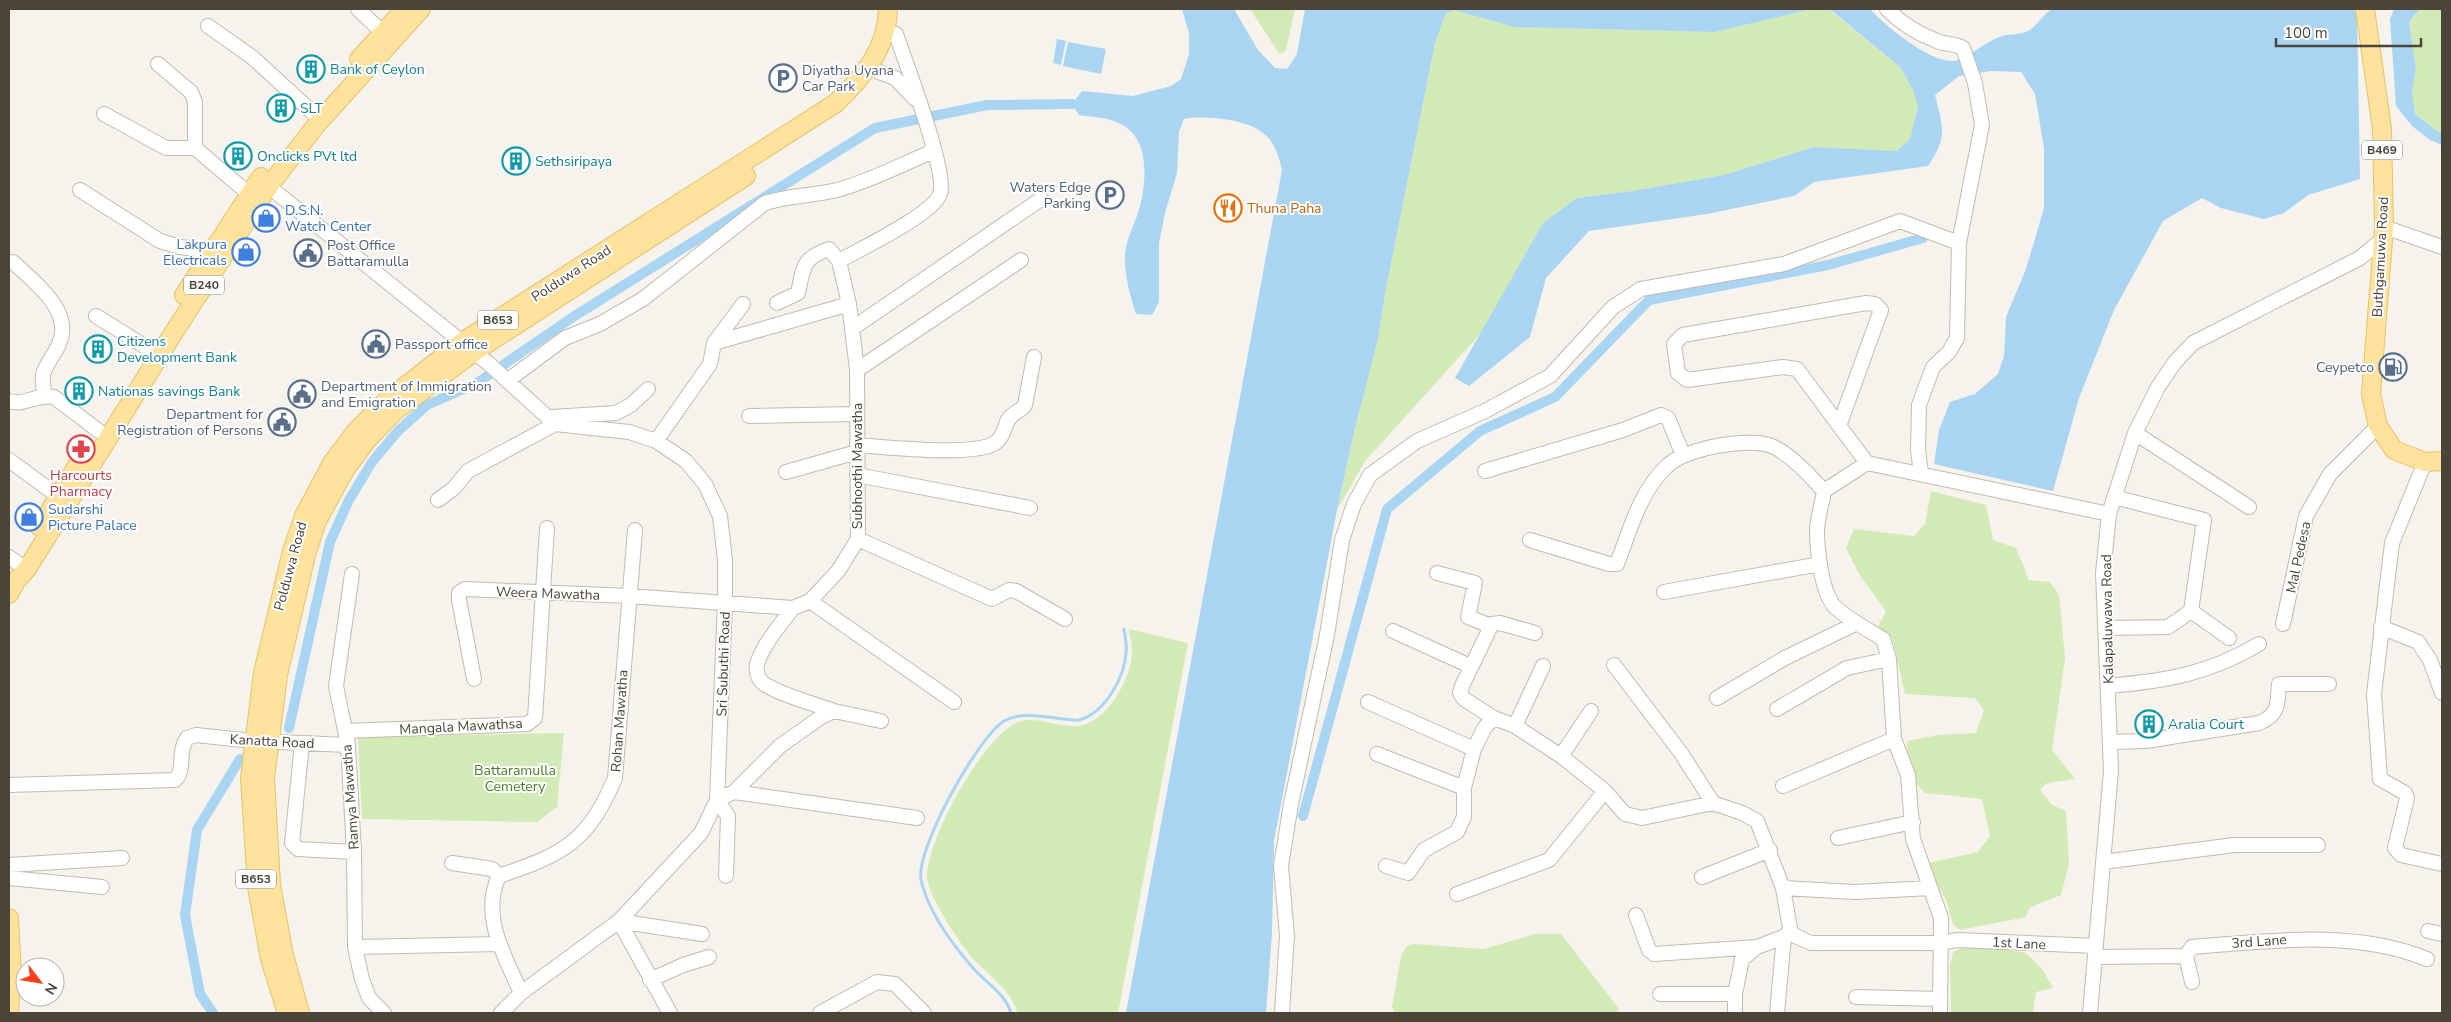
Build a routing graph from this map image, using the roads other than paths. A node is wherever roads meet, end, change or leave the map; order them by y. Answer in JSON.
{"nodes":[{"id":1,"x":358,"y":9,"type":"edge"},
{"id":2,"x":405,"y":9,"type":"edge"},
{"id":3,"x":421,"y":9,"type":"edge"},
{"id":4,"x":888,"y":9,"type":"edge"},
{"id":5,"x":898,"y":9,"type":"edge"},
{"id":6,"x":1887,"y":9,"type":"edge"},
{"id":7,"x":2365,"y":11,"type":"edge"},
{"id":8,"x":208,"y":26,"type":"dead end"},
{"id":9,"x":382,"y":32,"type":"junction"},
{"id":10,"x":896,"y":34,"type":"junction"},
{"id":11,"x":158,"y":64,"type":"dead end"},
{"id":12,"x":878,"y":65,"type":"junction"},
{"id":13,"x":921,"y":105,"type":"junction"},
{"id":14,"x":312,"y":112,"type":"junction"},
{"id":15,"x":104,"y":114,"type":"dead end"},
{"id":16,"x":195,"y":148,"type":"junction"},
{"id":17,"x":934,"y":151,"type":"junction"},
{"id":18,"x":264,"y":183,"type":"junction"},
{"id":19,"x":80,"y":190,"type":"dead end"},
{"id":20,"x":249,"y":194,"type":"junction"},
{"id":21,"x":1042,"y":199,"type":"dead end"},
{"id":22,"x":2384,"y":233,"type":"junction"},
{"id":23,"x":1959,"y":243,"type":"junction"},
{"id":24,"x":2442,"y":247,"type":"edge"},
{"id":25,"x":211,"y":251,"type":"junction"},
{"id":26,"x":2360,"y":258,"type":"junction"},
{"id":27,"x":1021,"y":260,"type":"dead end"},
{"id":28,"x":839,"y":261,"type":"junction"},
{"id":29,"x":13,"y":262,"type":"dead end"},
{"id":30,"x":2382,"y":269,"type":"junction"},
{"id":31,"x":777,"y":303,"type":"dead end"},
{"id":32,"x":743,"y":304,"type":"dead end"},
{"id":33,"x":849,"y":304,"type":"junction"},
{"id":34,"x":96,"y":316,"type":"dead end"},
{"id":35,"x":853,"y":328,"type":"junction"},
{"id":36,"x":714,"y":343,"type":"junction"},
{"id":37,"x":149,"y":349,"type":"junction"},
{"id":38,"x":475,"y":352,"type":"junction"},
{"id":39,"x":1034,"y":357,"type":"dead end"},
{"id":40,"x":857,"y":370,"type":"junction"},
{"id":41,"x":505,"y":379,"type":"junction"},
{"id":42,"x":648,"y":389,"type":"dead end"},
{"id":43,"x":44,"y":394,"type":"junction"},
{"id":44,"x":9,"y":401,"type":"edge"},
{"id":45,"x":856,"y":414,"type":"junction"},
{"id":46,"x":749,"y":416,"type":"dead end"},
{"id":47,"x":552,"y":421,"type":"junction"},
{"id":48,"x":1839,"y":426,"type":"junction"},
{"id":49,"x":2378,"y":426,"type":"junction"},
{"id":50,"x":2135,"y":433,"type":"junction"},
{"id":51,"x":103,"y":435,"type":"junction"},
{"id":52,"x":656,"y":441,"type":"junction"},
{"id":53,"x":857,"y":449,"type":"junction"},
{"id":54,"x":1683,"y":455,"type":"junction"},
{"id":55,"x":9,"y":460,"type":"edge"},
{"id":56,"x":2434,"y":461,"type":"edge"},
{"id":57,"x":1867,"y":464,"type":"junction"},
{"id":58,"x":1485,"y":471,"type":"dead end"},
{"id":59,"x":786,"y":472,"type":"dead end"},
{"id":60,"x":1921,"y":474,"type":"junction"},
{"id":61,"x":857,"y":475,"type":"junction"},
{"id":62,"x":1824,"y":491,"type":"junction"},
{"id":63,"x":58,"y":496,"type":"junction"},
{"id":64,"x":2114,"y":497,"type":"junction"},
{"id":65,"x":438,"y":500,"type":"dead end"},
{"id":66,"x":1030,"y":508,"type":"dead end"},
{"id":67,"x":2249,"y":508,"type":"dead end"},
{"id":68,"x":2109,"y":514,"type":"junction"},
{"id":69,"x":547,"y":528,"type":"dead end"},
{"id":70,"x":635,"y":530,"type":"dead end"},
{"id":71,"x":858,"y":539,"type":"junction"},
{"id":72,"x":1530,"y":540,"type":"dead end"},
{"id":73,"x":1820,"y":564,"type":"junction"},
{"id":74,"x":1437,"y":572,"type":"dead end"},
{"id":75,"x":13,"y":574,"type":"edge"},
{"id":76,"x":352,"y":574,"type":"dead end"},
{"id":77,"x":1664,"y":592,"type":"dead end"},
{"id":78,"x":541,"y":593,"type":"junction"},
{"id":79,"x":628,"y":596,"type":"junction"},
{"id":80,"x":810,"y":601,"type":"junction"},
{"id":81,"x":725,"y":602,"type":"junction"},
{"id":82,"x":793,"y":608,"type":"junction"},
{"id":83,"x":2191,"y":611,"type":"junction"},
{"id":84,"x":1066,"y":619,"type":"dead end"},
{"id":85,"x":1857,"y":623,"type":"junction"},
{"id":86,"x":2284,"y":624,"type":"dead end"},
{"id":87,"x":1491,"y":626,"type":"junction"},
{"id":88,"x":2381,"y":627,"type":"junction"},
{"id":89,"x":2105,"y":628,"type":"junction"},
{"id":90,"x":1392,"y":631,"type":"dead end"},
{"id":91,"x":1535,"y":633,"type":"dead end"},
{"id":92,"x":2229,"y":638,"type":"dead end"},
{"id":93,"x":2259,"y":644,"type":"dead end"},
{"id":94,"x":1889,"y":659,"type":"junction"},
{"id":95,"x":1614,"y":665,"type":"dead end"},
{"id":96,"x":1470,"y":666,"type":"junction"},
{"id":97,"x":1543,"y":666,"type":"dead end"},
{"id":98,"x":474,"y":679,"type":"dead end"},
{"id":99,"x":2329,"y":684,"type":"dead end"},
{"id":100,"x":2108,"y":686,"type":"junction"},
{"id":101,"x":2442,"y":694,"type":"edge"},
{"id":102,"x":1717,"y":698,"type":"dead end"},
{"id":103,"x":954,"y":702,"type":"dead end"},
{"id":104,"x":1368,"y":702,"type":"dead end"},
{"id":105,"x":1777,"y":709,"type":"dead end"},
{"id":106,"x":834,"y":711,"type":"junction"},
{"id":107,"x":1590,"y":711,"type":"dead end"},
{"id":108,"x":1494,"y":718,"type":"junction"},
{"id":109,"x":881,"y":720,"type":"dead end"},
{"id":110,"x":1515,"y":726,"type":"junction"},
{"id":111,"x":345,"y":731,"type":"junction"},
{"id":112,"x":1894,"y":739,"type":"junction"},
{"id":113,"x":261,"y":742,"type":"junction"},
{"id":114,"x":2110,"y":742,"type":"junction"},
{"id":115,"x":302,"y":743,"type":"junction"},
{"id":116,"x":348,"y":745,"type":"junction"},
{"id":117,"x":1474,"y":749,"type":"junction"},
{"id":118,"x":1377,"y":754,"type":"dead end"},
{"id":119,"x":1561,"y":756,"type":"junction"},
{"id":120,"x":9,"y":785,"type":"edge"},
{"id":121,"x":1783,"y":786,"type":"dead end"},
{"id":122,"x":1464,"y":788,"type":"junction"},
{"id":123,"x":1605,"y":791,"type":"junction"},
{"id":124,"x":734,"y":792,"type":"junction"},
{"id":125,"x":717,"y":800,"type":"junction"},
{"id":126,"x":1713,"y":803,"type":"junction"},
{"id":127,"x":917,"y":818,"type":"dead end"},
{"id":128,"x":1913,"y":822,"type":"junction"},
{"id":129,"x":1838,"y":838,"type":"dead end"},
{"id":130,"x":2318,"y":845,"type":"dead end"},
{"id":131,"x":1770,"y":850,"type":"junction"},
{"id":132,"x":354,"y":852,"type":"junction"},
{"id":133,"x":122,"y":858,"type":"dead end"},
{"id":134,"x":2102,"y":862,"type":"junction"},
{"id":135,"x":452,"y":864,"type":"dead end"},
{"id":136,"x":2442,"y":864,"type":"edge"},
{"id":137,"x":9,"y":865,"type":"edge"},
{"id":138,"x":1386,"y":866,"type":"dead end"},
{"id":139,"x":499,"y":876,"type":"junction"},
{"id":140,"x":726,"y":876,"type":"dead end"},
{"id":141,"x":1702,"y":876,"type":"dead end"},
{"id":142,"x":9,"y":878,"type":"edge"},
{"id":143,"x":102,"y":887,"type":"dead end"},
{"id":144,"x":1783,"y":888,"type":"junction"},
{"id":145,"x":1930,"y":888,"type":"junction"},
{"id":146,"x":1457,"y":894,"type":"dead end"},
{"id":147,"x":1636,"y":915,"type":"dead end"},
{"id":148,"x":9,"y":918,"type":"edge"},
{"id":149,"x":619,"y":921,"type":"junction"},
{"id":150,"x":702,"y":934,"type":"dead end"},
{"id":151,"x":1788,"y":935,"type":"junction"},
{"id":152,"x":1942,"y":943,"type":"junction"},
{"id":153,"x":499,"y":944,"type":"junction"},
{"id":154,"x":1757,"y":947,"type":"junction"},
{"id":155,"x":355,"y":948,"type":"junction"},
{"id":156,"x":2096,"y":951,"type":"junction"},
{"id":157,"x":2186,"y":956,"type":"junction"},
{"id":158,"x":710,"y":957,"type":"dead end"},
{"id":159,"x":2428,"y":959,"type":"dead end"},
{"id":160,"x":10,"y":973,"type":"edge"},
{"id":161,"x":650,"y":980,"type":"junction"},
{"id":162,"x":2192,"y":982,"type":"dead end"},
{"id":163,"x":521,"y":994,"type":"junction"},
{"id":164,"x":1660,"y":994,"type":"dead end"},
{"id":165,"x":1735,"y":994,"type":"junction"},
{"id":166,"x":1856,"y":997,"type":"dead end"},
{"id":167,"x":1940,"y":999,"type":"junction"},
{"id":168,"x":9,"y":1006,"type":"edge"},
{"id":169,"x":287,"y":1013,"type":"edge"},
{"id":170,"x":300,"y":1013,"type":"edge"},
{"id":171,"x":384,"y":1013,"type":"edge"},
{"id":172,"x":501,"y":1013,"type":"edge"},
{"id":173,"x":670,"y":1013,"type":"edge"},
{"id":174,"x":820,"y":1013,"type":"edge"},
{"id":175,"x":924,"y":1013,"type":"edge"},
{"id":176,"x":1282,"y":1013,"type":"edge"},
{"id":177,"x":1735,"y":1013,"type":"edge"},
{"id":178,"x":1777,"y":1013,"type":"edge"},
{"id":179,"x":1940,"y":1013,"type":"edge"},
{"id":180,"x":2090,"y":1013,"type":"edge"}],
"edges":[{"from":1,"to":9,"type":"street"},
{"from":2,"to":9,"type":"main road","number":"B240"},
{"from":3,"to":18,"type":"main road","number":"B240"},
{"from":4,"to":12,"type":"main road","name":"Polduwa Road","number":"B653"},
{"from":5,"to":10,"type":"main road","name":"Polduwa Road","number":"B653"},
{"from":6,"to":23,"type":"street"},
{"from":7,"to":22,"type":"main road","name":"Buthgamuwa Road","number":"B469"},
{"from":8,"to":14,"type":"street"},
{"from":9,"to":14,"type":"main road","number":"B240"},
{"from":10,"to":12,"type":"main road","name":"Polduwa Road","number":"B653"},
{"from":10,"to":13,"type":"street"},
{"from":11,"to":16,"type":"street"},
{"from":12,"to":13,"type":"street"},
{"from":12,"to":38,"type":"main road","name":"Polduwa Road","number":"B653"},
{"from":13,"to":17,"type":"street"},
{"from":14,"to":18,"type":"main road","number":"B240"},
{"from":15,"to":16,"type":"street"},
{"from":16,"to":20,"type":"street"},
{"from":17,"to":28,"type":"street"},
{"from":17,"to":41,"type":"street"},
{"from":18,"to":20,"type":"main road","number":"B240"},
{"from":18,"to":38,"type":"street"},
{"from":18,"to":51,"type":"main road","number":"B240"},
{"from":19,"to":25,"type":"street"},
{"from":20,"to":25,"type":"main road","number":"B240"},
{"from":21,"to":35,"type":"street"},
{"from":22,"to":24,"type":"street"},
{"from":22,"to":26,"type":"street","name":"Kalapaluwawa Road"},
{"from":22,"to":30,"type":"main road","name":"Buthgamuwa Road","number":"B469"},
{"from":23,"to":60,"type":"street"},
{"from":23,"to":176,"type":"street"},
{"from":25,"to":37,"type":"main road","number":"B240"},
{"from":26,"to":30,"type":"street"},
{"from":26,"to":50,"type":"street","name":"Kalapaluwawa Road"},
{"from":27,"to":40,"type":"street"},
{"from":28,"to":31,"type":"street"},
{"from":28,"to":33,"type":"street","name":"Subhoothi Mawatha"},
{"from":29,"to":43,"type":"street"},
{"from":30,"to":49,"type":"main road","name":"Buthgamuwa Road","number":"B469"},
{"from":32,"to":36,"type":"street"},
{"from":33,"to":35,"type":"street","name":"Subhoothi Mawatha"},
{"from":33,"to":36,"type":"street"},
{"from":34,"to":37,"type":"street"},
{"from":35,"to":40,"type":"street","name":"Subhoothi Mawatha"},
{"from":36,"to":52,"type":"street"},
{"from":37,"to":51,"type":"main road","number":"B240"},
{"from":38,"to":41,"type":"street"},
{"from":38,"to":113,"type":"main road","name":"Polduwa Road","number":"B653"},
{"from":39,"to":53,"type":"street"},
{"from":40,"to":45,"type":"street","name":"Subhoothi Mawatha"},
{"from":41,"to":47,"type":"street"},
{"from":42,"to":47,"type":"street"},
{"from":43,"to":44,"type":"street"},
{"from":43,"to":51,"type":"street"},
{"from":45,"to":46,"type":"street"},
{"from":45,"to":53,"type":"street","name":"Subhoothi Mawatha"},
{"from":47,"to":52,"type":"street","name":"Sri Subuthi Road"},
{"from":47,"to":65,"type":"street"},
{"from":48,"to":48,"type":"street"},
{"from":48,"to":57,"type":"street"},
{"from":49,"to":56,"type":"main road","name":"Buthgamuwa Road","number":"B469"},
{"from":49,"to":86,"type":"street","name":"Mal Pedesa"},
{"from":50,"to":64,"type":"street","name":"Kalapaluwawa Road"},
{"from":50,"to":67,"type":"street"},
{"from":51,"to":63,"type":"main road","number":"B240"},
{"from":51,"to":75,"type":"main road","number":"B240"},
{"from":52,"to":81,"type":"street","name":"Sri Subuthi Road"},
{"from":53,"to":59,"type":"street"},
{"from":53,"to":61,"type":"street","name":"Subhoothi Mawatha"},
{"from":54,"to":58,"type":"street"},
{"from":54,"to":62,"type":"street"},
{"from":54,"to":72,"type":"street"},
{"from":55,"to":63,"type":"street"},
{"from":56,"to":88,"type":"street"},
{"from":57,"to":60,"type":"street"},
{"from":57,"to":62,"type":"street"},
{"from":60,"to":68,"type":"street"},
{"from":61,"to":66,"type":"street"},
{"from":61,"to":71,"type":"street","name":"Subhoothi Mawatha"},
{"from":62,"to":73,"type":"street"},
{"from":63,"to":75,"type":"main road","number":"B240"},
{"from":64,"to":68,"type":"street","name":"Kalapaluwawa Road"},
{"from":64,"to":83,"type":"street"},
{"from":68,"to":89,"type":"street","name":"Kalapaluwawa Road"},
{"from":69,"to":78,"type":"street","name":"Mangala Mawathsa"},
{"from":70,"to":79,"type":"street","name":"Rohan Mawatha"},
{"from":71,"to":80,"type":"street","name":"Subhoothi Mawatha"},
{"from":71,"to":84,"type":"street"},
{"from":73,"to":77,"type":"street"},
{"from":73,"to":85,"type":"street"},
{"from":74,"to":87,"type":"street"},
{"from":76,"to":111,"type":"street","name":"Ramya Mawatha"},
{"from":78,"to":79,"type":"street","name":"Weera Mawatha"},
{"from":78,"to":98,"type":"street","name":"Weera Mawatha"},
{"from":78,"to":111,"type":"street","name":"Mangala Mawathsa"},
{"from":79,"to":81,"type":"street","name":"Weera Mawatha"},
{"from":79,"to":139,"type":"street","name":"Rohan Mawatha"},
{"from":80,"to":82,"type":"street","name":"Subhoothi Mawatha"},
{"from":80,"to":103,"type":"street"},
{"from":81,"to":82,"type":"street","name":"Subhoothi Mawatha"},
{"from":81,"to":125,"type":"street","name":"Sri Subuthi Road"},
{"from":82,"to":106,"type":"street"},
{"from":83,"to":89,"type":"street"},
{"from":83,"to":92,"type":"street"},
{"from":85,"to":94,"type":"street"},
{"from":85,"to":102,"type":"street"},
{"from":87,"to":91,"type":"street"},
{"from":87,"to":96,"type":"street"},
{"from":88,"to":101,"type":"street"},
{"from":88,"to":136,"type":"street"},
{"from":89,"to":100,"type":"street","name":"Kalapaluwawa Road"},
{"from":90,"to":96,"type":"street"},
{"from":93,"to":100,"type":"street"},
{"from":94,"to":105,"type":"street"},
{"from":94,"to":112,"type":"street"},
{"from":95,"to":126,"type":"street"},
{"from":96,"to":108,"type":"street"},
{"from":97,"to":110,"type":"street"},
{"from":99,"to":114,"type":"street"},
{"from":100,"to":114,"type":"street","name":"Kalapaluwawa Road"},
{"from":104,"to":117,"type":"street"},
{"from":106,"to":109,"type":"street"},
{"from":106,"to":124,"type":"street"},
{"from":107,"to":119,"type":"street"},
{"from":108,"to":110,"type":"street"},
{"from":108,"to":117,"type":"street"},
{"from":110,"to":119,"type":"street"},
{"from":111,"to":116,"type":"street","name":"Ramya Mawatha"},
{"from":112,"to":121,"type":"street"},
{"from":112,"to":128,"type":"street"},
{"from":113,"to":115,"type":"street","name":"Kanatta Road"},
{"from":113,"to":120,"type":"street","name":"Kanatta Road"},
{"from":113,"to":169,"type":"main road","name":"Polduwa Road","number":"B653"},
{"from":113,"to":170,"type":"main road","name":"Polduwa Road","number":"B653"},
{"from":114,"to":134,"type":"street","name":"Kalapaluwawa Road"},
{"from":115,"to":116,"type":"street","name":"Kanatta Road"},
{"from":115,"to":132,"type":"street"},
{"from":116,"to":132,"type":"street","name":"Ramya Mawatha"},
{"from":117,"to":122,"type":"street"},
{"from":118,"to":122,"type":"street"},
{"from":119,"to":123,"type":"street"},
{"from":122,"to":138,"type":"street"},
{"from":123,"to":126,"type":"street"},
{"from":123,"to":146,"type":"street"},
{"from":124,"to":125,"type":"street"},
{"from":124,"to":127,"type":"street"},
{"from":125,"to":140,"type":"street"},
{"from":125,"to":149,"type":"street","name":"Sri Subuthi Road"},
{"from":126,"to":131,"type":"street"},
{"from":128,"to":129,"type":"street"},
{"from":128,"to":145,"type":"street"},
{"from":130,"to":134,"type":"street"},
{"from":131,"to":141,"type":"street"},
{"from":131,"to":144,"type":"street"},
{"from":132,"to":155,"type":"street","name":"Ramya Mawatha"},
{"from":133,"to":137,"type":"street"},
{"from":134,"to":156,"type":"street","name":"Kalapaluwawa Road"},
{"from":135,"to":139,"type":"street"},
{"from":139,"to":153,"type":"street"},
{"from":142,"to":143,"type":"street"},
{"from":144,"to":145,"type":"street"},
{"from":144,"to":151,"type":"street"},
{"from":145,"to":152,"type":"street"},
{"from":147,"to":154,"type":"street"},
{"from":148,"to":160,"type":"main road"},
{"from":149,"to":150,"type":"street"},
{"from":149,"to":161,"type":"street"},
{"from":149,"to":163,"type":"street","name":"Sri Subuthi Road"},
{"from":151,"to":152,"type":"street","name":"1st Lane"},
{"from":151,"to":154,"type":"street"},
{"from":151,"to":178,"type":"street"},
{"from":152,"to":156,"type":"street","name":"1st Lane"},
{"from":152,"to":167,"type":"street"},
{"from":153,"to":155,"type":"street"},
{"from":153,"to":163,"type":"street"},
{"from":154,"to":165,"type":"street"},
{"from":155,"to":171,"type":"street","name":"Ramya Mawatha"},
{"from":156,"to":157,"type":"street","name":"3rd Lane"},
{"from":156,"to":180,"type":"street","name":"Kalapaluwawa Road"},
{"from":157,"to":159,"type":"street","name":"3rd Lane"},
{"from":157,"to":162,"type":"street"},
{"from":158,"to":161,"type":"street"},
{"from":160,"to":168,"type":"main road"},
{"from":161,"to":173,"type":"street"},
{"from":163,"to":172,"type":"street","name":"Sri Subuthi Road"},
{"from":164,"to":165,"type":"street"},
{"from":165,"to":177,"type":"street"},
{"from":166,"to":167,"type":"street"},
{"from":167,"to":179,"type":"street"},
{"from":174,"to":175,"type":"street"}]}
